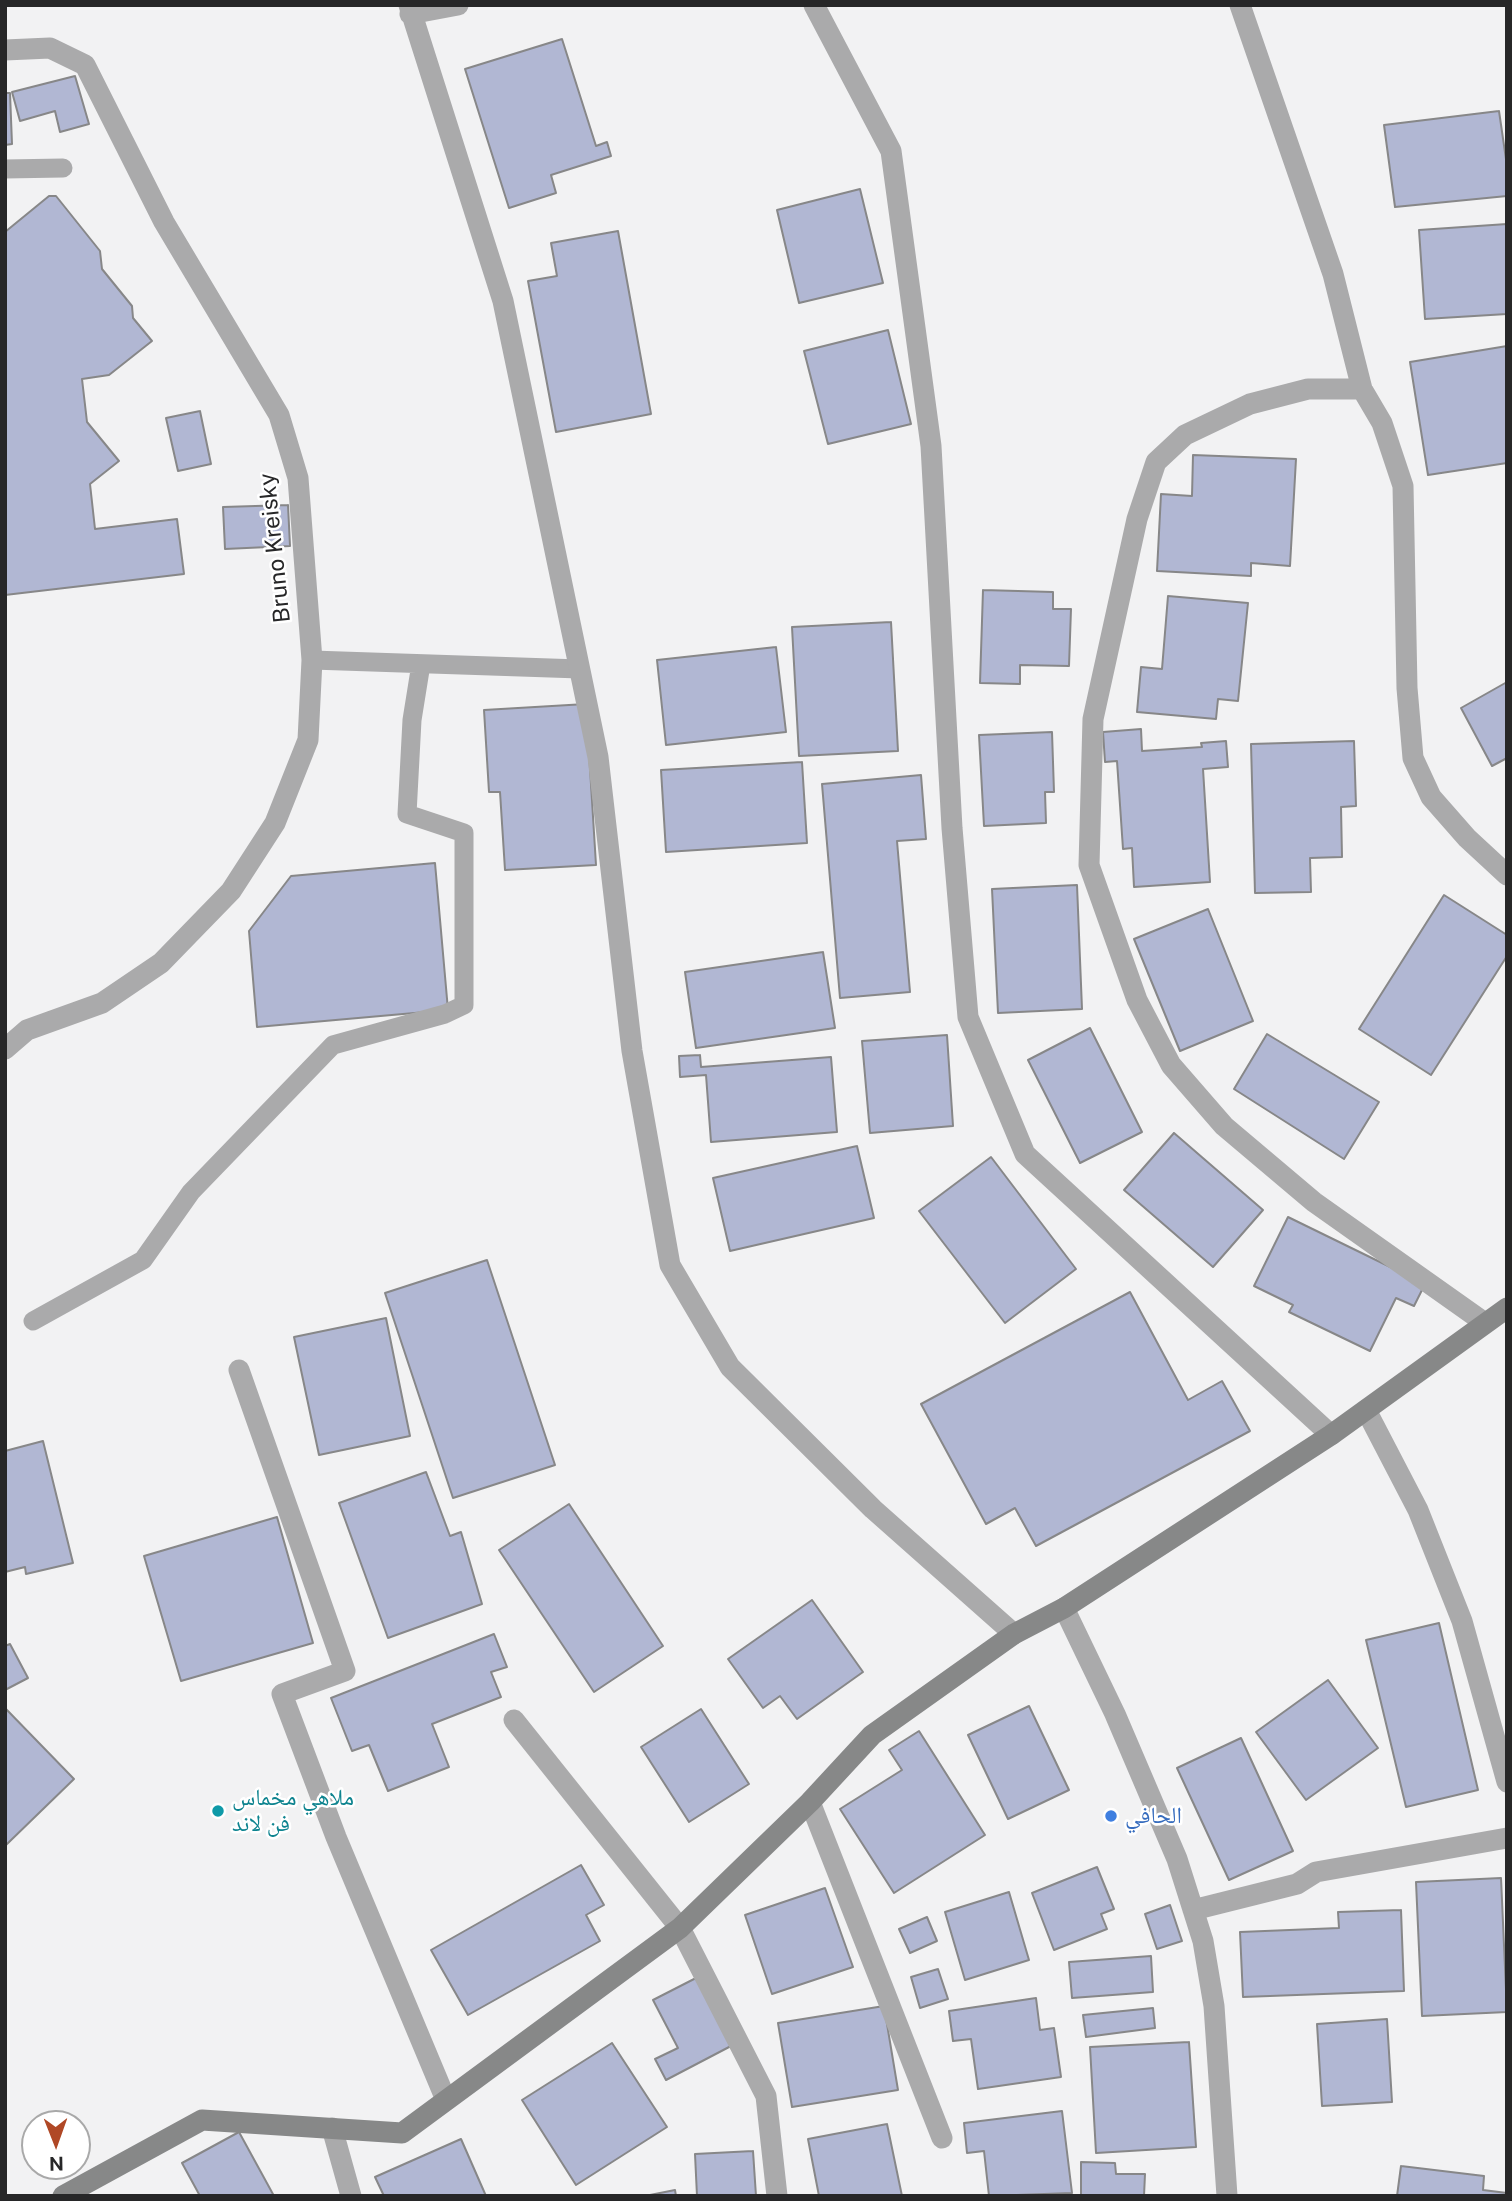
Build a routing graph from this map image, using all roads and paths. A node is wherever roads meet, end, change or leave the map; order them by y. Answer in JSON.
{"nodes":[{"id":1,"x":458,"y":5,"type":"edge"},
{"id":2,"x":814,"y":5,"type":"edge"},
{"id":3,"x":1240,"y":5,"type":"edge"},
{"id":4,"x":409,"y":10,"type":"edge"},
{"id":5,"x":5,"y":50,"type":"edge"},
{"id":6,"x":63,"y":168,"type":"dead end"},
{"id":7,"x":5,"y":169,"type":"edge"},
{"id":8,"x":1362,"y":389,"type":"junction"},
{"id":9,"x":312,"y":660,"type":"junction"},
{"id":10,"x":421,"y":664,"type":"junction"},
{"id":11,"x":580,"y":669,"type":"junction"},
{"id":12,"x":1507,"y":875,"type":"edge"},
{"id":13,"x":5,"y":1027,"type":"edge"},
{"id":14,"x":27,"y":1030,"type":"junction"},
{"id":15,"x":5,"y":1049,"type":"edge"},
{"id":16,"x":1507,"y":1308,"type":"edge"},
{"id":17,"x":33,"y":1321,"type":"dead end"},
{"id":18,"x":1485,"y":1323,"type":"junction"},
{"id":19,"x":239,"y":1370,"type":"dead end"},
{"id":20,"x":1366,"y":1410,"type":"junction"},
{"id":21,"x":1331,"y":1435,"type":"junction"},
{"id":22,"x":1064,"y":1608,"type":"junction"},
{"id":23,"x":1014,"y":1634,"type":"junction"},
{"id":24,"x":514,"y":1720,"type":"dead end"},
{"id":25,"x":1507,"y":1782,"type":"edge"},
{"id":26,"x":810,"y":1802,"type":"junction"},
{"id":27,"x":1507,"y":1838,"type":"edge"},
{"id":28,"x":1193,"y":1910,"type":"junction"},
{"id":29,"x":680,"y":1928,"type":"junction"},
{"id":30,"x":446,"y":2100,"type":"junction"},
{"id":31,"x":332,"y":2128,"type":"junction"},
{"id":32,"x":942,"y":2138,"type":"dead end"},
{"id":33,"x":63,"y":2196,"type":"edge"},
{"id":34,"x":351,"y":2196,"type":"edge"},
{"id":35,"x":777,"y":2196,"type":"edge"},
{"id":36,"x":1227,"y":2196,"type":"edge"}],
"edges":[{"from":1,"to":4,"type":"street"},
{"from":2,"to":21,"type":"street"},
{"from":3,"to":8,"type":"street"},
{"from":4,"to":11,"type":"street"},
{"from":5,"to":9,"type":"street","name":"Bruno Kreisky"},
{"from":6,"to":7,"type":"lane"},
{"from":8,"to":12,"type":"street"},
{"from":8,"to":18,"type":"street"},
{"from":9,"to":10,"type":"lane"},
{"from":9,"to":14,"type":"street","name":"Bruno Kreisky"},
{"from":10,"to":11,"type":"lane"},
{"from":10,"to":17,"type":"lane"},
{"from":11,"to":23,"type":"street"},
{"from":13,"to":14,"type":"street"},
{"from":14,"to":15,"type":"street"},
{"from":16,"to":18,"type":"street"},
{"from":18,"to":20,"type":"street"},
{"from":19,"to":30,"type":"street"},
{"from":20,"to":21,"type":"street"},
{"from":20,"to":25,"type":"street"},
{"from":21,"to":22,"type":"street"},
{"from":22,"to":23,"type":"street"},
{"from":22,"to":28,"type":"street"},
{"from":23,"to":26,"type":"street"},
{"from":24,"to":29,"type":"street"},
{"from":26,"to":29,"type":"street"},
{"from":26,"to":32,"type":"street"},
{"from":27,"to":28,"type":"street"},
{"from":28,"to":36,"type":"street"},
{"from":29,"to":30,"type":"street"},
{"from":29,"to":35,"type":"street"},
{"from":30,"to":31,"type":"street"},
{"from":31,"to":33,"type":"street"},
{"from":31,"to":34,"type":"street"}]}
